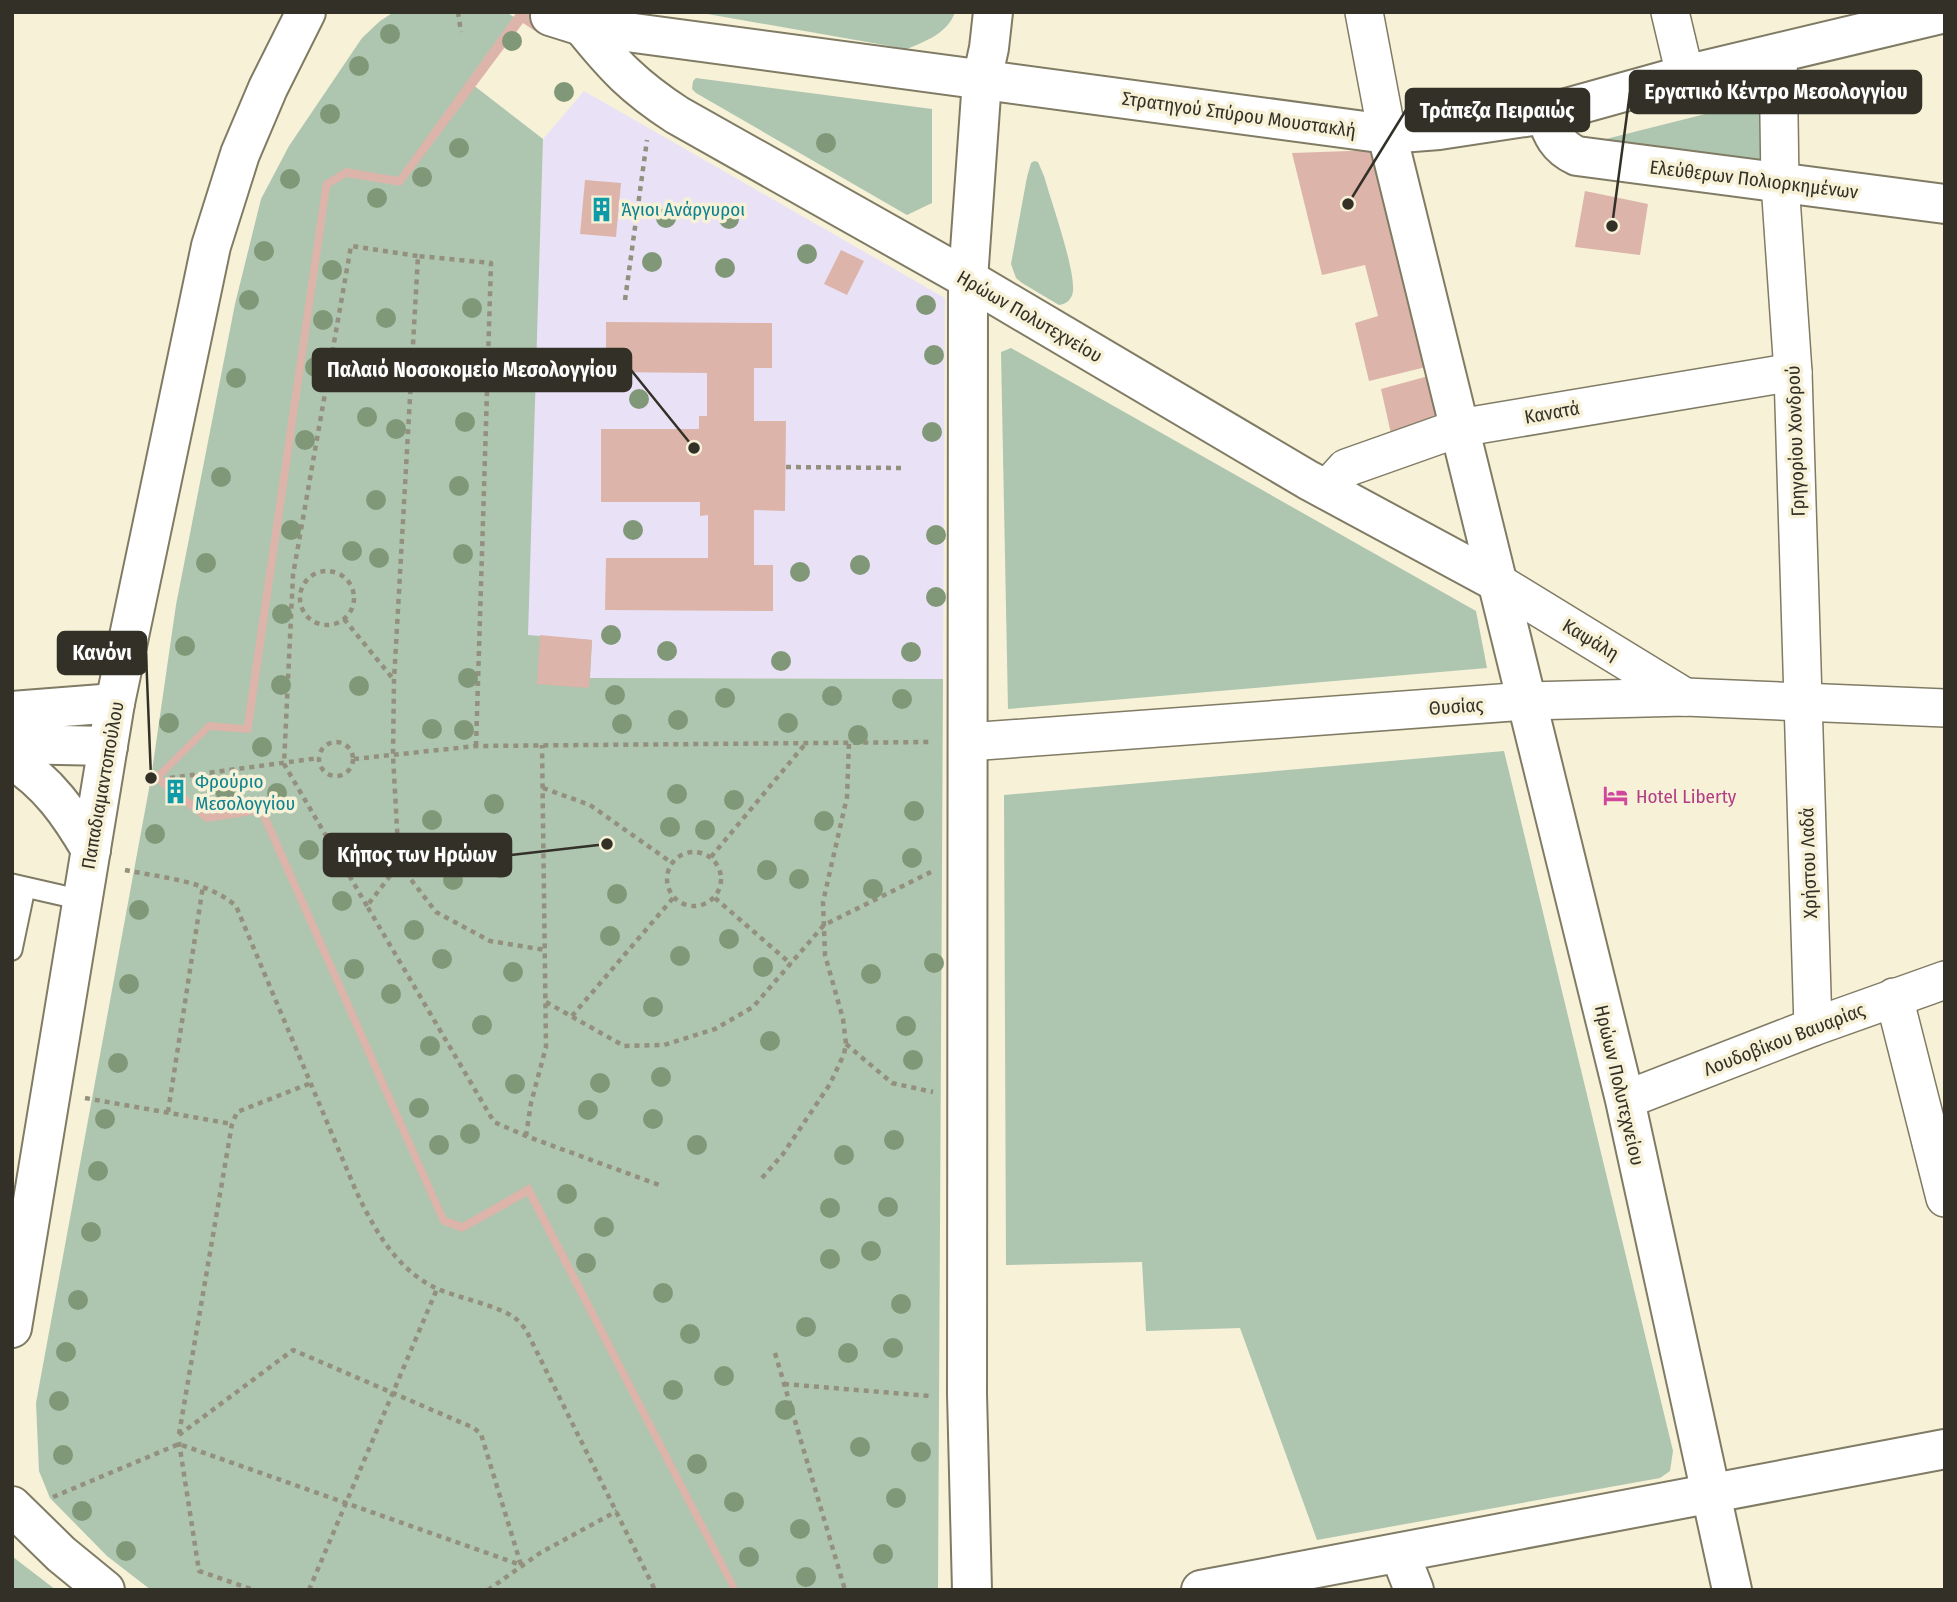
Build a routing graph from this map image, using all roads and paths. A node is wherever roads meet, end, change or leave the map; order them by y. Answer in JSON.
{"nodes":[{"id":1,"x":306,"y":12,"type":"edge"},
{"id":2,"x":458,"y":12,"type":"edge"},
{"id":3,"x":993,"y":12,"type":"edge"},
{"id":4,"x":1364,"y":12,"type":"edge"},
{"id":5,"x":1670,"y":12,"type":"edge"},
{"id":6,"x":1924,"y":15,"type":"edge"},
{"id":7,"x":566,"y":21,"type":"joint"},
{"id":8,"x":461,"y":32,"type":"dead end"},
{"id":9,"x":1778,"y":53,"type":"junction"},
{"id":10,"x":1685,"y":75,"type":"junction"},
{"id":11,"x":982,"y":80,"type":"junction"},
{"id":12,"x":1545,"y":114,"type":"junction"},
{"id":13,"x":648,"y":128,"type":"dead end"},
{"id":14,"x":1387,"y":134,"type":"junction"},
{"id":15,"x":1780,"y":183,"type":"junction"},
{"id":16,"x":1945,"y":204,"type":"edge"},
{"id":17,"x":418,"y":256,"type":"junction"},
{"id":18,"x":968,"y":279,"type":"junction"},
{"id":19,"x":625,"y":300,"type":"dead end"},
{"id":20,"x":1793,"y":372,"type":"junction"},
{"id":21,"x":1460,"y":428,"type":"junction"},
{"id":22,"x":786,"y":467,"type":"dead end"},
{"id":23,"x":903,"y":468,"type":"dead end"},
{"id":24,"x":1326,"y":490,"type":"junction"},
{"id":25,"x":1497,"y":582,"type":"junction"},
{"id":26,"x":344,"y":619,"type":"junction"},
{"id":27,"x":394,"y":680,"type":"junction"},
{"id":28,"x":1685,"y":697,"type":"junction"},
{"id":29,"x":1803,"y":700,"type":"junction"},
{"id":30,"x":1527,"y":701,"type":"junction"},
{"id":31,"x":115,"y":703,"type":"junction"},
{"id":32,"x":1945,"y":708,"type":"edge"},
{"id":33,"x":12,"y":711,"type":"edge"},
{"id":34,"x":849,"y":742,"type":"junction"},
{"id":35,"x":968,"y":742,"type":"junction"},
{"id":36,"x":806,"y":743,"type":"junction"},
{"id":37,"x":12,"y":744,"type":"edge"},
{"id":38,"x":542,"y":745,"type":"junction"},
{"id":39,"x":108,"y":746,"type":"junction"},
{"id":40,"x":476,"y":746,"type":"junction"},
{"id":41,"x":393,"y":756,"type":"junction"},
{"id":42,"x":319,"y":758,"type":"junction"},
{"id":43,"x":354,"y":759,"type":"junction"},
{"id":44,"x":12,"y":760,"type":"edge"},
{"id":45,"x":284,"y":764,"type":"junction"},
{"id":46,"x":170,"y":778,"type":"dead end"},
{"id":47,"x":543,"y":789,"type":"junction"},
{"id":48,"x":90,"y":856,"type":"junction"},
{"id":49,"x":711,"y":857,"type":"junction"},
{"id":50,"x":968,"y":859,"type":"junction"},
{"id":51,"x":672,"y":863,"type":"junction"},
{"id":52,"x":399,"y":864,"type":"junction"},
{"id":53,"x":19,"y":886,"type":"edge"},
{"id":54,"x":203,"y":886,"type":"junction"},
{"id":55,"x":674,"y":897,"type":"junction"},
{"id":56,"x":715,"y":898,"type":"junction"},
{"id":57,"x":82,"y":901,"type":"junction"},
{"id":58,"x":367,"y":906,"type":"junction"},
{"id":59,"x":824,"y":925,"type":"junction"},
{"id":60,"x":12,"y":950,"type":"edge"},
{"id":61,"x":545,"y":950,"type":"junction"},
{"id":62,"x":790,"y":964,"type":"junction"},
{"id":63,"x":1945,"y":980,"type":"edge"},
{"id":64,"x":1894,"y":997,"type":"junction"},
{"id":65,"x":546,"y":1002,"type":"junction"},
{"id":66,"x":572,"y":1016,"type":"junction"},
{"id":67,"x":1813,"y":1027,"type":"junction"},
{"id":68,"x":846,"y":1044,"type":"junction"},
{"id":69,"x":311,"y":1083,"type":"junction"},
{"id":70,"x":52,"y":1091,"type":"junction"},
{"id":71,"x":969,"y":1093,"type":"junction"},
{"id":72,"x":1625,"y":1100,"type":"junction"},
{"id":73,"x":168,"y":1112,"type":"junction"},
{"id":74,"x":232,"y":1124,"type":"junction"},
{"id":75,"x":526,"y":1136,"type":"junction"},
{"id":76,"x":762,"y":1178,"type":"dead end"},
{"id":77,"x":662,"y":1186,"type":"dead end"},
{"id":78,"x":1945,"y":1198,"type":"edge"},
{"id":79,"x":23,"y":1200,"type":"edge"},
{"id":80,"x":437,"y":1289,"type":"junction"},
{"id":81,"x":12,"y":1328,"type":"edge"},
{"id":82,"x":775,"y":1353,"type":"dead end"},
{"id":83,"x":785,"y":1384,"type":"junction"},
{"id":84,"x":392,"y":1393,"type":"junction"},
{"id":85,"x":967,"y":1394,"type":"junction"},
{"id":86,"x":179,"y":1435,"type":"junction"},
{"id":87,"x":178,"y":1444,"type":"junction"},
{"id":88,"x":1945,"y":1449,"type":"edge"},
{"id":89,"x":1712,"y":1491,"type":"junction"},
{"id":90,"x":346,"y":1503,"type":"junction"},
{"id":91,"x":15,"y":1509,"type":"edge"},
{"id":92,"x":617,"y":1511,"type":"junction"},
{"id":93,"x":521,"y":1565,"type":"junction"},
{"id":94,"x":1399,"y":1572,"type":"edge"},
{"id":95,"x":105,"y":1590,"type":"edge"},
{"id":96,"x":254,"y":1590,"type":"edge"},
{"id":97,"x":309,"y":1590,"type":"edge"},
{"id":98,"x":488,"y":1590,"type":"edge"},
{"id":99,"x":655,"y":1590,"type":"edge"},
{"id":100,"x":845,"y":1590,"type":"edge"},
{"id":101,"x":972,"y":1590,"type":"edge"},
{"id":102,"x":1201,"y":1590,"type":"edge"},
{"id":103,"x":1414,"y":1590,"type":"edge"},
{"id":104,"x":1732,"y":1590,"type":"edge"}],
"edges":[{"from":1,"to":31,"type":"street","name":"Παπαδιαμαντοπούλου"},
{"from":2,"to":8,"type":"path"},
{"from":3,"to":11,"type":"street"},
{"from":4,"to":14,"type":"street"},
{"from":5,"to":10,"type":"street"},
{"from":6,"to":9,"type":"street","name":"Στρατηγού Σπύρου Μουστακλή"},
{"from":7,"to":11,"type":"street","name":"Στρατηγού Σπύρου Μουστακλή"},
{"from":7,"to":18,"type":"street","name":"Ηρώων Πολυτεχνείου"},
{"from":9,"to":10,"type":"street","name":"Στρατηγού Σπύρου Μουστακλή"},
{"from":9,"to":15,"type":"street","name":"Γρηγορίου Χονδρού"},
{"from":10,"to":12,"type":"street","name":"Στρατηγού Σπύρου Μουστακλή"},
{"from":11,"to":14,"type":"street","name":"Στρατηγού Σπύρου Μουστακλή"},
{"from":11,"to":18,"type":"street"},
{"from":12,"to":14,"type":"street","name":"Στρατηγού Σπύρου Μουστακλή"},
{"from":12,"to":15,"type":"street","name":"Ελεύθερων Πολιορκημένων"},
{"from":13,"to":19,"type":"path"},
{"from":14,"to":21,"type":"street","name":"Ηρώων Πολυτεχνείου"},
{"from":15,"to":16,"type":"street","name":"Ελεύθερων Πολιορκημένων"},
{"from":15,"to":20,"type":"street","name":"Γρηγορίου Χονδρού"},
{"from":17,"to":27,"type":"path"},
{"from":17,"to":40,"type":"path"},
{"from":17,"to":45,"type":"path"},
{"from":18,"to":24,"type":"street","name":"Ηρώων Πολυτεχνείου"},
{"from":18,"to":35,"type":"street"},
{"from":20,"to":21,"type":"street","name":"Κανατά"},
{"from":20,"to":29,"type":"street","name":"Γρηγορίου Χονδρού"},
{"from":21,"to":24,"type":"street","name":"Κανατά"},
{"from":21,"to":25,"type":"street","name":"Ηρώων Πολυτεχνείου"},
{"from":22,"to":23,"type":"path"},
{"from":24,"to":25,"type":"street","name":"Ηρώων Πολυτεχνείου"},
{"from":25,"to":28,"type":"street","name":"Καψάλη"},
{"from":25,"to":30,"type":"street","name":"Ηρώων Πολυτεχνείου"},
{"from":26,"to":26,"type":"path"},
{"from":26,"to":27,"type":"path"},
{"from":27,"to":41,"type":"path"},
{"from":28,"to":29,"type":"street","name":"Θυσίας"},
{"from":28,"to":30,"type":"street","name":"Θυσίας"},
{"from":29,"to":32,"type":"street","name":"Θυσίας"},
{"from":29,"to":67,"type":"street","name":"Χρήστου Λαδά"},
{"from":30,"to":35,"type":"street","name":"Θυσίας"},
{"from":30,"to":72,"type":"street","name":"Ηρώων Πολυτεχνείου"},
{"from":31,"to":33,"type":"street"},
{"from":31,"to":39,"type":"street","name":"Παπαδιαμαντοπούλου"},
{"from":34,"to":35,"type":"path"},
{"from":34,"to":36,"type":"path"},
{"from":34,"to":59,"type":"path"},
{"from":35,"to":50,"type":"street"},
{"from":36,"to":38,"type":"path"},
{"from":36,"to":49,"type":"path"},
{"from":37,"to":39,"type":"street"},
{"from":38,"to":40,"type":"path"},
{"from":38,"to":47,"type":"path"},
{"from":39,"to":48,"type":"street","name":"Παπαδιαμαντοπούλου"},
{"from":40,"to":41,"type":"path"},
{"from":41,"to":43,"type":"path"},
{"from":41,"to":52,"type":"path"},
{"from":42,"to":43,"type":"path"},
{"from":42,"to":43,"type":"path"},
{"from":42,"to":45,"type":"path"},
{"from":44,"to":48,"type":"street"},
{"from":45,"to":46,"type":"path"},
{"from":45,"to":58,"type":"path"},
{"from":47,"to":51,"type":"path"},
{"from":47,"to":61,"type":"path"},
{"from":48,"to":54,"type":"path"},
{"from":48,"to":57,"type":"street","name":"Παπαδιαμαντοπούλου"},
{"from":49,"to":51,"type":"path"},
{"from":49,"to":56,"type":"path"},
{"from":50,"to":59,"type":"path"},
{"from":50,"to":71,"type":"street"},
{"from":51,"to":55,"type":"path"},
{"from":52,"to":58,"type":"path"},
{"from":52,"to":61,"type":"path"},
{"from":53,"to":57,"type":"lane"},
{"from":53,"to":60,"type":"lane"},
{"from":54,"to":69,"type":"path"},
{"from":54,"to":73,"type":"path"},
{"from":55,"to":56,"type":"path"},
{"from":55,"to":66,"type":"path"},
{"from":56,"to":62,"type":"path"},
{"from":57,"to":70,"type":"street","name":"Παπαδιαμαντοπούλου"},
{"from":58,"to":75,"type":"path"},
{"from":59,"to":62,"type":"path"},
{"from":59,"to":68,"type":"path"},
{"from":61,"to":65,"type":"path"},
{"from":62,"to":66,"type":"path"},
{"from":63,"to":64,"type":"street","name":"Λουδοβίκου Βαυαρίας"},
{"from":64,"to":67,"type":"street","name":"Λουδοβίκου Βαυαρίας"},
{"from":64,"to":78,"type":"street"},
{"from":65,"to":66,"type":"path"},
{"from":65,"to":75,"type":"path"},
{"from":67,"to":72,"type":"street","name":"Λουδοβίκου Βαυαρίας"},
{"from":68,"to":71,"type":"path"},
{"from":68,"to":76,"type":"path"},
{"from":69,"to":74,"type":"path"},
{"from":69,"to":80,"type":"path"},
{"from":70,"to":73,"type":"path"},
{"from":70,"to":79,"type":"street","name":"Παπαδιαμαντοπούλου"},
{"from":71,"to":85,"type":"street"},
{"from":72,"to":89,"type":"street","name":"Ηρώων Πολυτεχνείου"},
{"from":73,"to":74,"type":"path"},
{"from":74,"to":86,"type":"path"},
{"from":75,"to":77,"type":"path"},
{"from":79,"to":81,"type":"street","name":"Παπαδιαμαντοπούλου"},
{"from":80,"to":84,"type":"path"},
{"from":80,"to":92,"type":"path"},
{"from":82,"to":83,"type":"path"},
{"from":83,"to":85,"type":"path"},
{"from":83,"to":100,"type":"path"},
{"from":84,"to":86,"type":"path"},
{"from":84,"to":90,"type":"path"},
{"from":84,"to":93,"type":"path"},
{"from":85,"to":101,"type":"street"},
{"from":86,"to":87,"type":"path"},
{"from":87,"to":90,"type":"path"},
{"from":87,"to":91,"type":"path"},
{"from":87,"to":96,"type":"path"},
{"from":88,"to":89,"type":"street"},
{"from":89,"to":94,"type":"street"},
{"from":89,"to":104,"type":"street","name":"Ηρώων Πολυτεχνείου"},
{"from":90,"to":93,"type":"path"},
{"from":90,"to":97,"type":"path"},
{"from":91,"to":95,"type":"street"},
{"from":92,"to":93,"type":"path"},
{"from":92,"to":99,"type":"path"},
{"from":93,"to":98,"type":"path"},
{"from":94,"to":102,"type":"street"},
{"from":94,"to":103,"type":"street"}]}
